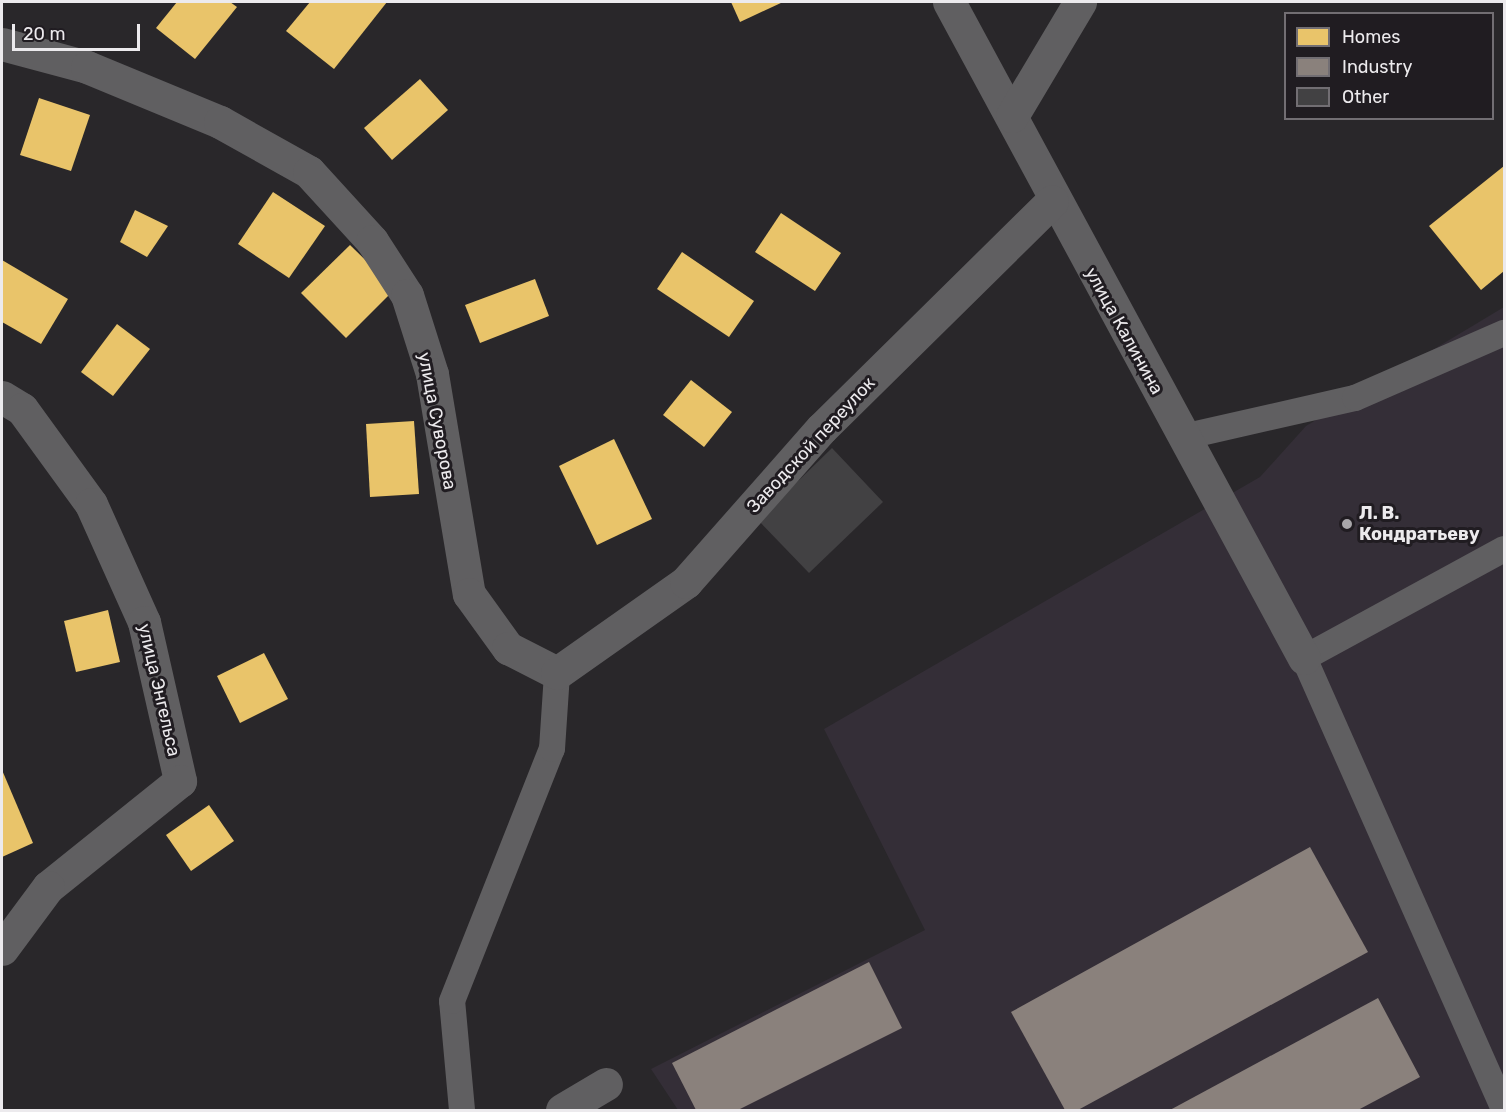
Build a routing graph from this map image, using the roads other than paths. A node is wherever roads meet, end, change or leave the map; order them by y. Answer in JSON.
{"nodes":[{"id":1,"x":949,"y":2,"type":"edge"},
{"id":2,"x":1080,"y":2,"type":"edge"},
{"id":3,"x":2,"y":44,"type":"edge"},
{"id":4,"x":1012,"y":116,"type":"junction"},
{"id":5,"x":1052,"y":201,"type":"junction"},
{"id":6,"x":1504,"y":333,"type":"edge"},
{"id":7,"x":2,"y":397,"type":"edge"},
{"id":8,"x":1183,"y":437,"type":"junction"},
{"id":9,"x":1504,"y":549,"type":"edge"},
{"id":10,"x":1304,"y":658,"type":"junction"},
{"id":11,"x":557,"y":673,"type":"junction"},
{"id":12,"x":2,"y":949,"type":"edge"},
{"id":13,"x":606,"y":1084,"type":"dead end"},
{"id":14,"x":462,"y":1110,"type":"edge"},
{"id":15,"x":562,"y":1110,"type":"edge"},
{"id":16,"x":1504,"y":1110,"type":"edge"}],
"edges":[{"from":1,"to":4,"type":"street","name":"улица Калинина"},
{"from":2,"to":4,"type":"street"},
{"from":3,"to":11,"type":"street","name":"улица Суворова"},
{"from":4,"to":5,"type":"street","name":"улица Калинина"},
{"from":5,"to":8,"type":"street","name":"улица Калинина"},
{"from":5,"to":11,"type":"street","name":"Заводской переулок"},
{"from":6,"to":8,"type":"lane"},
{"from":7,"to":12,"type":"street","name":"улица Энгельса"},
{"from":8,"to":10,"type":"street","name":"улица Калинина"},
{"from":9,"to":10,"type":"lane"},
{"from":10,"to":16,"type":"lane"},
{"from":11,"to":14,"type":"lane"},
{"from":13,"to":15,"type":"street"}]}
